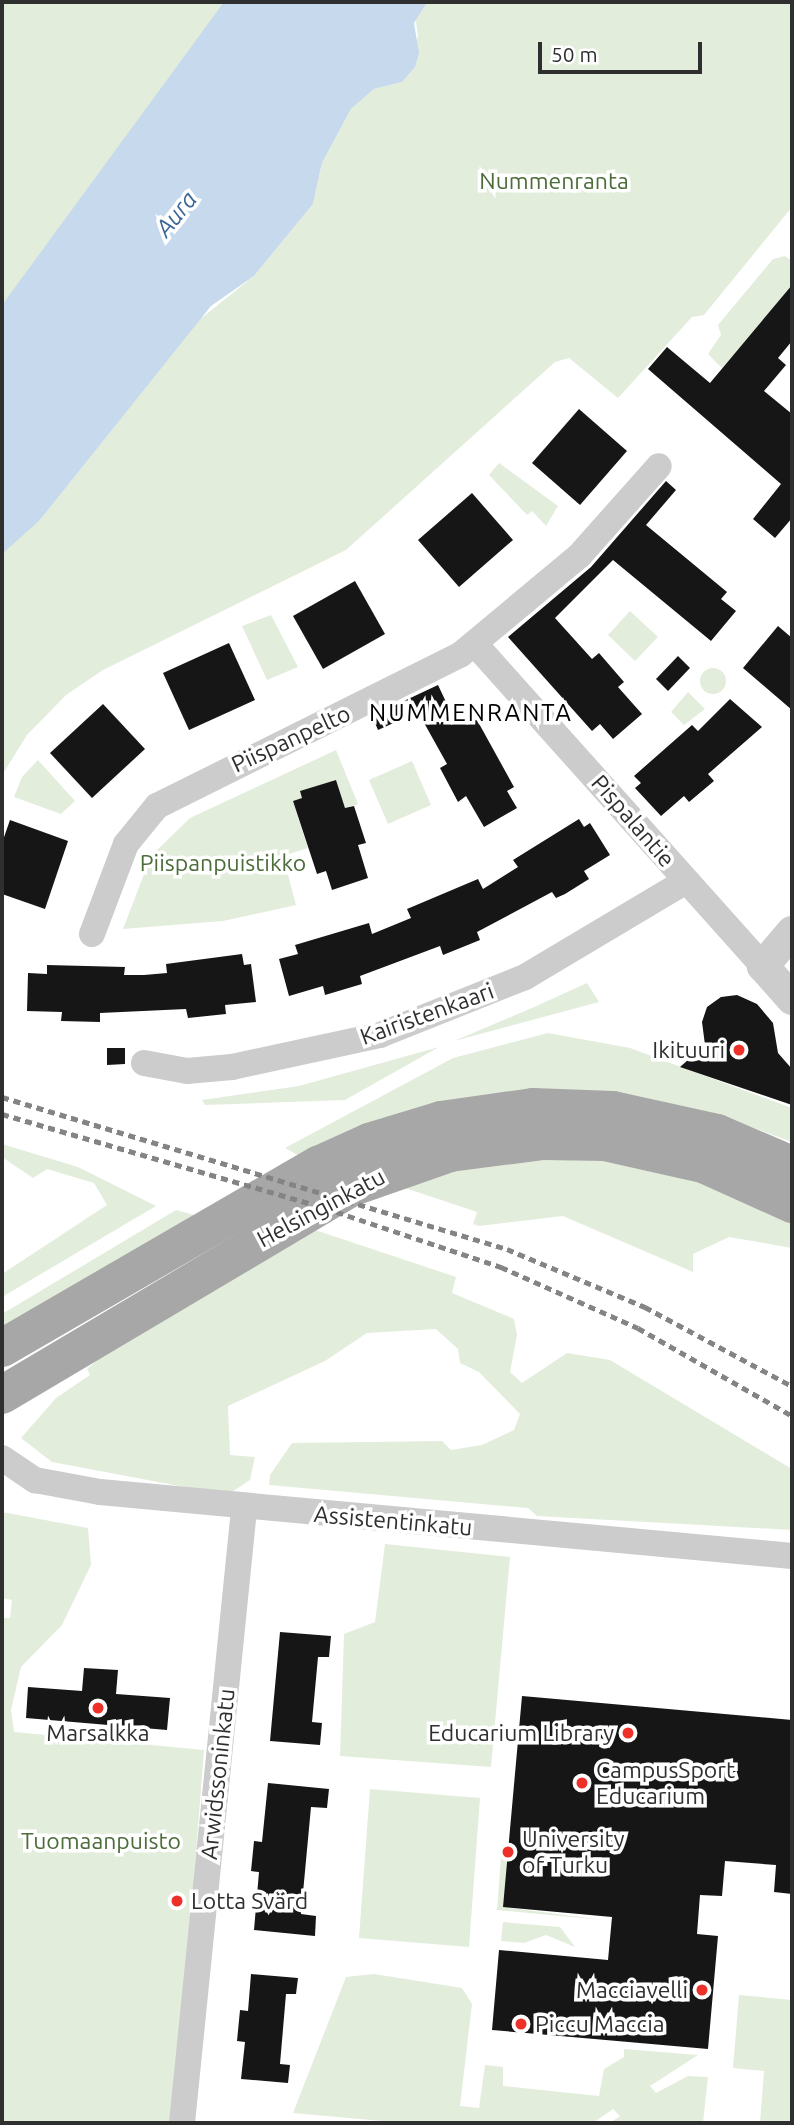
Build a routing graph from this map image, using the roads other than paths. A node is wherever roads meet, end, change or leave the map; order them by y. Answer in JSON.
{"nodes":[{"id":1,"x":659,"y":466,"type":"dead end"},
{"id":2,"x":475,"y":644,"type":"junction"},
{"id":3,"x":686,"y":881,"type":"junction"},
{"id":4,"x":792,"y":932,"type":"edge"},
{"id":5,"x":92,"y":934,"type":"dead end"},
{"id":6,"x":763,"y":967,"type":"junction"},
{"id":7,"x":792,"y":999,"type":"edge"},
{"id":8,"x":144,"y":1063,"type":"dead end"},
{"id":9,"x":792,"y":1165,"type":"edge"},
{"id":10,"x":792,"y":1204,"type":"edge"},
{"id":11,"x":2,"y":1348,"type":"edge"},
{"id":12,"x":2,"y":1395,"type":"edge"},
{"id":13,"x":2,"y":1458,"type":"edge"},
{"id":14,"x":244,"y":1509,"type":"junction"},
{"id":15,"x":792,"y":1556,"type":"edge"},
{"id":16,"x":182,"y":2123,"type":"edge"}],
"edges":[{"from":1,"to":2,"type":"street","name":"Piispanpelto"},
{"from":2,"to":3,"type":"street","name":"Pispalantie"},
{"from":2,"to":5,"type":"street","name":"Piispanpelto"},
{"from":3,"to":6,"type":"street","name":"Pispalantie"},
{"from":3,"to":8,"type":"street","name":"Kairistenkaari"},
{"from":4,"to":6,"type":"street"},
{"from":6,"to":7,"type":"street","name":"Pispalantie"},
{"from":9,"to":11,"type":"main road","name":"Helsinginkatu"},
{"from":10,"to":12,"type":"main road","name":"Helsinginkatu"},
{"from":13,"to":14,"type":"street","name":"Assistentinkatu"},
{"from":14,"to":15,"type":"street","name":"Assistentinkatu"},
{"from":14,"to":16,"type":"street","name":"Arwidssoninkatu"}]}
